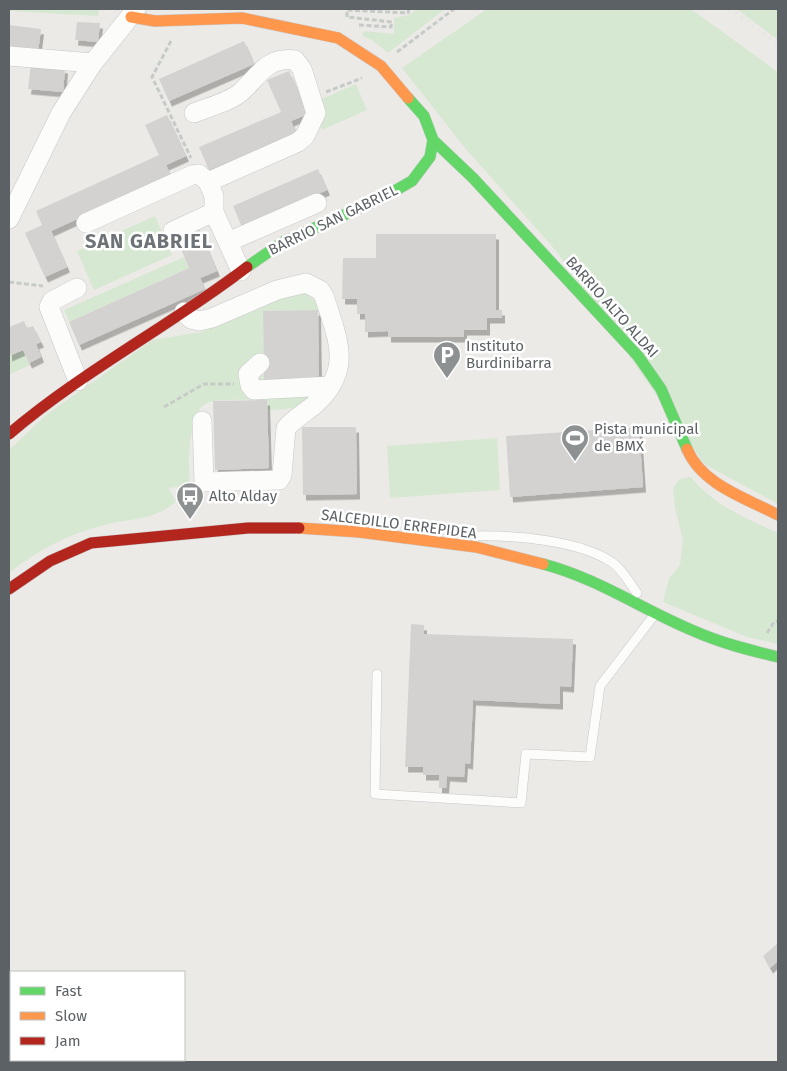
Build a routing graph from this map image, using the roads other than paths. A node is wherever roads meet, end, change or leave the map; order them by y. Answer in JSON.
{"nodes":[{"id":1,"x":133,"y":13,"type":"edge"},
{"id":2,"x":247,"y":13,"type":"edge"},
{"id":3,"x":156,"y":15,"type":"edge"},
{"id":4,"x":195,"y":15,"type":"edge"},
{"id":5,"x":9,"y":56,"type":"edge"},
{"id":6,"x":93,"y":63,"type":"junction"},
{"id":7,"x":194,"y":113,"type":"dead end"},
{"id":8,"x":433,"y":140,"type":"junction"},
{"id":9,"x":204,"y":178,"type":"junction"},
{"id":10,"x":317,"y":203,"type":"dead end"},
{"id":11,"x":214,"y":212,"type":"junction"},
{"id":12,"x":9,"y":218,"type":"edge"},
{"id":13,"x":86,"y":223,"type":"dead end"},
{"id":14,"x":173,"y":230,"type":"dead end"},
{"id":15,"x":228,"y":242,"type":"junction"},
{"id":16,"x":240,"y":271,"type":"junction"},
{"id":17,"x":77,"y":288,"type":"dead end"},
{"id":18,"x":184,"y":312,"type":"junction"},
{"id":19,"x":260,"y":363,"type":"dead end"},
{"id":20,"x":78,"y":381,"type":"junction"},
{"id":21,"x":330,"y":386,"type":"junction"},
{"id":22,"x":202,"y":421,"type":"dead end"},
{"id":23,"x":9,"y":434,"type":"edge"},
{"id":24,"x":778,"y":515,"type":"edge"},
{"id":25,"x":436,"y":542,"type":"junction"},
{"id":26,"x":9,"y":589,"type":"edge"},
{"id":27,"x":652,"y":610,"type":"junction"},
{"id":28,"x":778,"y":657,"type":"edge"},
{"id":29,"x":377,"y":674,"type":"dead end"}],
"edges":[{"from":1,"to":3,"type":"street"},
{"from":1,"to":6,"type":"street"},
{"from":2,"to":4,"type":"street"},
{"from":2,"to":8,"type":"street"},
{"from":3,"to":4,"type":"street"},
{"from":5,"to":6,"type":"street"},
{"from":6,"to":12,"type":"street"},
{"from":7,"to":9,"type":"street"},
{"from":8,"to":16,"type":"street","name":"BARRIO SAN GABRIEL"},
{"from":8,"to":24,"type":"street","name":"BARRIO ALTO ALDAI"},
{"from":9,"to":11,"type":"street"},
{"from":9,"to":13,"type":"street"},
{"from":10,"to":15,"type":"street","name":"BARRIO SAN GABRIEL"},
{"from":11,"to":14,"type":"street"},
{"from":11,"to":15,"type":"street"},
{"from":15,"to":16,"type":"street"},
{"from":16,"to":18,"type":"street","name":"BARRIO SAN GABRIEL"},
{"from":17,"to":20,"type":"street"},
{"from":18,"to":20,"type":"street","name":"BARRIO SAN GABRIEL"},
{"from":18,"to":21,"type":"street"},
{"from":19,"to":21,"type":"street"},
{"from":20,"to":23,"type":"street","name":"BARRIO SAN GABRIEL"},
{"from":21,"to":22,"type":"street"},
{"from":25,"to":26,"type":"street","name":"SALCEDILLO ERREPIDEA"},
{"from":25,"to":27,"type":"street","name":"SALCEDILLO ERREPIDEA"},
{"from":25,"to":27,"type":"lane"},
{"from":27,"to":28,"type":"street","name":"SALCEDILLO ERREPIDEA"},
{"from":27,"to":29,"type":"lane"}]}
